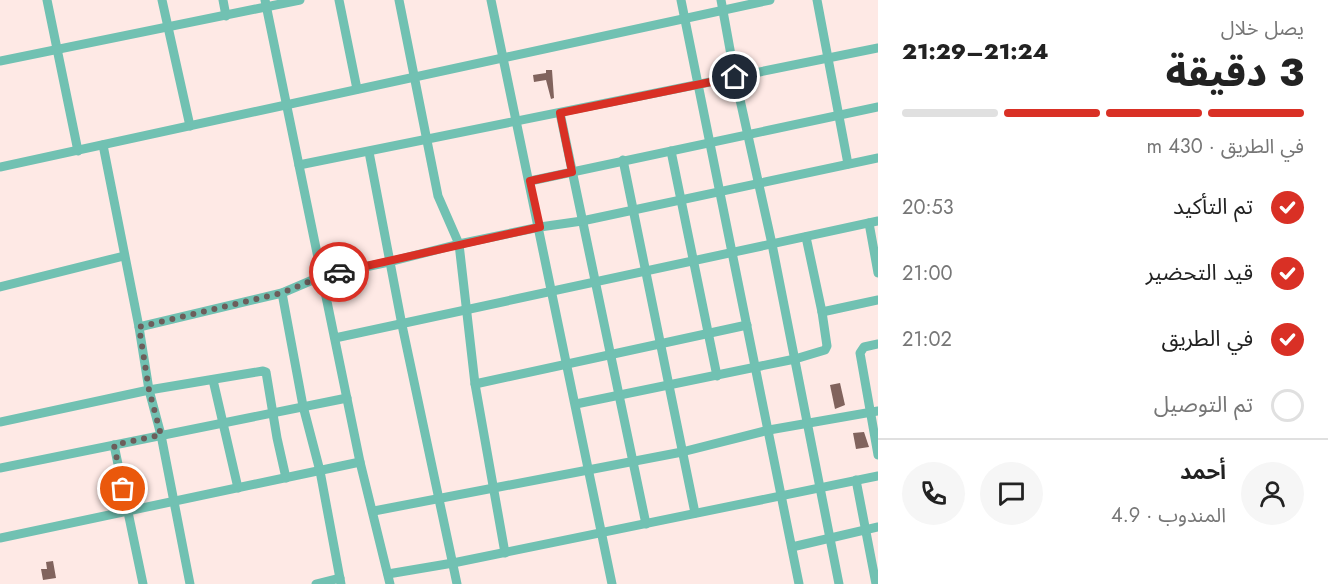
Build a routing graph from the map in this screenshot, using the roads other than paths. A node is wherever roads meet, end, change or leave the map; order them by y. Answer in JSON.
{"nodes":[{"id":1,"x":47,"y":0,"type":"edge"},
{"id":2,"x":162,"y":0,"type":"edge"},
{"id":3,"x":223,"y":0,"type":"edge"},
{"id":4,"x":300,"y":0,"type":"edge"},
{"id":5,"x":339,"y":0,"type":"edge"},
{"id":6,"x":399,"y":0,"type":"edge"},
{"id":7,"x":491,"y":0,"type":"edge"},
{"id":8,"x":681,"y":0,"type":"edge"},
{"id":9,"x":770,"y":0,"type":"edge"},
{"id":10,"x":817,"y":0,"type":"edge"},
{"id":11,"x":266,"y":3,"type":"edge"},
{"id":12,"x":722,"y":4,"type":"edge"},
{"id":13,"x":226,"y":16,"type":"junction"},
{"id":14,"x":684,"y":18,"type":"junction"},
{"id":15,"x":168,"y":27,"type":"junction"},
{"id":16,"x":878,"y":48,"type":"edge"},
{"id":17,"x":57,"y":50,"type":"junction"},
{"id":18,"x":505,"y":57,"type":"junction"},
{"id":19,"x":827,"y":57,"type":"junction"},
{"id":20,"x":0,"y":61,"type":"edge"},
{"id":21,"x":414,"y":77,"type":"junction"},
{"id":22,"x":735,"y":77,"type":"junction"},
{"id":23,"x":697,"y":83,"type":"junction"},
{"id":24,"x":357,"y":89,"type":"junction"},
{"id":25,"x":287,"y":105,"type":"junction"},
{"id":26,"x":878,"y":107,"type":"edge"},
{"id":27,"x":560,"y":113,"type":"junction"},
{"id":28,"x":839,"y":116,"type":"junction"},
{"id":29,"x":518,"y":121,"type":"junction"},
{"id":30,"x":190,"y":126,"type":"junction"},
{"id":31,"x":748,"y":135,"type":"junction"},
{"id":32,"x":426,"y":140,"type":"junction"},
{"id":33,"x":710,"y":143,"type":"junction"},
{"id":34,"x":103,"y":145,"type":"junction"},
{"id":35,"x":78,"y":150,"type":"junction"},
{"id":36,"x":671,"y":151,"type":"junction"},
{"id":37,"x":369,"y":152,"type":"junction"},
{"id":38,"x":878,"y":158,"type":"edge"},
{"id":39,"x":623,"y":160,"type":"junction"},
{"id":40,"x":848,"y":164,"type":"junction"},
{"id":41,"x":299,"y":165,"type":"junction"},
{"id":42,"x":0,"y":167,"type":"edge"},
{"id":43,"x":572,"y":172,"type":"junction"},
{"id":44,"x":530,"y":181,"type":"junction"},
{"id":45,"x":759,"y":184,"type":"junction"},
{"id":46,"x":719,"y":191,"type":"junction"},
{"id":47,"x":681,"y":200,"type":"junction"},
{"id":48,"x":632,"y":210,"type":"junction"},
{"id":49,"x":582,"y":221,"type":"junction"},
{"id":50,"x":873,"y":222,"type":"edge"},
{"id":51,"x":540,"y":227,"type":"junction"},
{"id":52,"x":806,"y":237,"type":"junction"},
{"id":53,"x":459,"y":244,"type":"junction"},
{"id":54,"x":772,"y":244,"type":"junction"},
{"id":55,"x":732,"y":253,"type":"junction"},
{"id":56,"x":124,"y":256,"type":"junction"},
{"id":57,"x":693,"y":261,"type":"junction"},
{"id":58,"x":389,"y":262,"type":"junction"},
{"id":59,"x":645,"y":272,"type":"junction"},
{"id":60,"x":878,"y":273,"type":"edge"},
{"id":61,"x":322,"y":276,"type":"junction"},
{"id":62,"x":595,"y":282,"type":"junction"},
{"id":63,"x":0,"y":287,"type":"edge"},
{"id":64,"x":553,"y":291,"type":"junction"},
{"id":65,"x":282,"y":293,"type":"junction"},
{"id":66,"x":878,"y":300,"type":"edge"},
{"id":67,"x":465,"y":311,"type":"junction"},
{"id":68,"x":822,"y":312,"type":"junction"},
{"id":69,"x":402,"y":325,"type":"junction"},
{"id":70,"x":747,"y":325,"type":"junction"},
{"id":71,"x":139,"y":327,"type":"junction"},
{"id":72,"x":708,"y":333,"type":"junction"},
{"id":73,"x":335,"y":338,"type":"junction"},
{"id":74,"x":660,"y":344,"type":"junction"},
{"id":75,"x":878,"y":344,"type":"edge"},
{"id":76,"x":610,"y":354,"type":"junction"},
{"id":77,"x":795,"y":359,"type":"junction"},
{"id":78,"x":567,"y":363,"type":"junction"},
{"id":79,"x":756,"y":368,"type":"junction"},
{"id":80,"x":717,"y":376,"type":"junction"},
{"id":81,"x":213,"y":380,"type":"junction"},
{"id":82,"x":475,"y":384,"type":"junction"},
{"id":83,"x":668,"y":385,"type":"junction"},
{"id":84,"x":149,"y":390,"type":"junction"},
{"id":85,"x":619,"y":395,"type":"junction"},
{"id":86,"x":347,"y":398,"type":"junction"},
{"id":87,"x":576,"y":404,"type":"junction"},
{"id":88,"x":303,"y":406,"type":"junction"},
{"id":89,"x":875,"y":412,"type":"edge"},
{"id":90,"x":273,"y":413,"type":"junction"},
{"id":91,"x":0,"y":422,"type":"edge"},
{"id":92,"x":223,"y":423,"type":"junction"},
{"id":93,"x":808,"y":424,"type":"junction"},
{"id":94,"x":769,"y":430,"type":"junction"},
{"id":95,"x":161,"y":435,"type":"junction"},
{"id":96,"x":114,"y":445,"type":"junction"},
{"id":97,"x":682,"y":452,"type":"junction"},
{"id":98,"x":878,"y":455,"type":"edge"},
{"id":99,"x":633,"y":461,"type":"junction"},
{"id":100,"x":360,"y":462,"type":"junction"},
{"id":101,"x":0,"y":468,"type":"edge"},
{"id":102,"x":589,"y":470,"type":"junction"},
{"id":103,"x":320,"y":471,"type":"junction"},
{"id":104,"x":878,"y":476,"type":"edge"},
{"id":105,"x":286,"y":478,"type":"junction"},
{"id":106,"x":856,"y":480,"type":"junction"},
{"id":107,"x":238,"y":488,"type":"junction"},
{"id":108,"x":494,"y":488,"type":"junction"},
{"id":109,"x":820,"y":488,"type":"junction"},
{"id":110,"x":782,"y":496,"type":"junction"},
{"id":111,"x":440,"y":499,"type":"junction"},
{"id":112,"x":174,"y":501,"type":"junction"},
{"id":113,"x":128,"y":511,"type":"junction"},
{"id":114,"x":374,"y":512,"type":"junction"},
{"id":115,"x":695,"y":513,"type":"junction"},
{"id":116,"x":646,"y":524,"type":"junction"},
{"id":117,"x":878,"y":528,"type":"edge"},
{"id":118,"x":866,"y":531,"type":"junction"},
{"id":119,"x":602,"y":533,"type":"junction"},
{"id":120,"x":0,"y":538,"type":"edge"},
{"id":121,"x":830,"y":539,"type":"junction"},
{"id":122,"x":792,"y":547,"type":"junction"},
{"id":123,"x":505,"y":553,"type":"junction"},
{"id":124,"x":453,"y":563,"type":"junction"},
{"id":125,"x":389,"y":579,"type":"edge"},
{"id":126,"x":341,"y":581,"type":"edge"},
{"id":127,"x":143,"y":584,"type":"edge"},
{"id":128,"x":190,"y":584,"type":"edge"},
{"id":129,"x":316,"y":584,"type":"edge"},
{"id":130,"x":457,"y":584,"type":"edge"},
{"id":131,"x":612,"y":584,"type":"edge"},
{"id":132,"x":799,"y":584,"type":"edge"},
{"id":133,"x":839,"y":584,"type":"edge"},
{"id":134,"x":876,"y":584,"type":"edge"}],
"edges":[{"from":1,"to":17,"type":"street"},
{"from":2,"to":15,"type":"street"},
{"from":3,"to":13,"type":"street"},
{"from":4,"to":11,"type":"street"},
{"from":5,"to":24,"type":"street"},
{"from":6,"to":21,"type":"street"},
{"from":7,"to":18,"type":"street"},
{"from":8,"to":14,"type":"street"},
{"from":9,"to":12,"type":"street"},
{"from":10,"to":19,"type":"street"},
{"from":11,"to":13,"type":"street"},
{"from":11,"to":25,"type":"street"},
{"from":12,"to":14,"type":"street"},
{"from":12,"to":22,"type":"street"},
{"from":13,"to":15,"type":"street"},
{"from":14,"to":18,"type":"street"},
{"from":14,"to":23,"type":"street"},
{"from":15,"to":17,"type":"street"},
{"from":15,"to":30,"type":"street"},
{"from":16,"to":19,"type":"street"},
{"from":17,"to":20,"type":"street"},
{"from":17,"to":35,"type":"street"},
{"from":18,"to":21,"type":"street"},
{"from":18,"to":29,"type":"street"},
{"from":19,"to":22,"type":"street"},
{"from":19,"to":28,"type":"street"},
{"from":21,"to":24,"type":"street"},
{"from":21,"to":32,"type":"street"},
{"from":22,"to":23,"type":"street"},
{"from":22,"to":31,"type":"street"},
{"from":23,"to":27,"type":"street"},
{"from":23,"to":33,"type":"street"},
{"from":24,"to":25,"type":"street"},
{"from":25,"to":30,"type":"street"},
{"from":25,"to":41,"type":"street"},
{"from":26,"to":28,"type":"street"},
{"from":27,"to":29,"type":"street"},
{"from":27,"to":43,"type":"street"},
{"from":28,"to":31,"type":"street"},
{"from":28,"to":40,"type":"street"},
{"from":29,"to":32,"type":"street"},
{"from":29,"to":44,"type":"street"},
{"from":30,"to":34,"type":"street"},
{"from":31,"to":33,"type":"street"},
{"from":31,"to":45,"type":"street"},
{"from":32,"to":37,"type":"street"},
{"from":32,"to":53,"type":"street"},
{"from":33,"to":36,"type":"street"},
{"from":33,"to":46,"type":"street"},
{"from":34,"to":35,"type":"street"},
{"from":34,"to":56,"type":"street"},
{"from":35,"to":42,"type":"street"},
{"from":36,"to":39,"type":"street"},
{"from":36,"to":47,"type":"street"},
{"from":37,"to":41,"type":"street"},
{"from":37,"to":58,"type":"street"},
{"from":38,"to":40,"type":"street"},
{"from":39,"to":43,"type":"street"},
{"from":39,"to":48,"type":"street"},
{"from":40,"to":45,"type":"street"},
{"from":41,"to":61,"type":"street"},
{"from":43,"to":44,"type":"street"},
{"from":43,"to":49,"type":"street"},
{"from":44,"to":51,"type":"street"},
{"from":45,"to":46,"type":"street"},
{"from":45,"to":54,"type":"street"},
{"from":46,"to":47,"type":"street"},
{"from":46,"to":55,"type":"street"},
{"from":47,"to":48,"type":"street"},
{"from":47,"to":57,"type":"street"},
{"from":48,"to":49,"type":"street"},
{"from":48,"to":59,"type":"street"},
{"from":49,"to":51,"type":"street"},
{"from":49,"to":62,"type":"street"},
{"from":50,"to":52,"type":"street"},
{"from":50,"to":60,"type":"street"},
{"from":51,"to":53,"type":"street"},
{"from":51,"to":64,"type":"street"},
{"from":52,"to":54,"type":"street"},
{"from":52,"to":68,"type":"street"},
{"from":53,"to":58,"type":"street"},
{"from":53,"to":67,"type":"street"},
{"from":54,"to":55,"type":"street"},
{"from":54,"to":77,"type":"street"},
{"from":55,"to":57,"type":"street"},
{"from":55,"to":70,"type":"street"},
{"from":56,"to":63,"type":"street"},
{"from":56,"to":71,"type":"street"},
{"from":57,"to":59,"type":"street"},
{"from":57,"to":72,"type":"street"},
{"from":58,"to":61,"type":"street"},
{"from":58,"to":69,"type":"street"},
{"from":59,"to":62,"type":"street"},
{"from":59,"to":74,"type":"street"},
{"from":61,"to":65,"type":"street"},
{"from":61,"to":73,"type":"street"},
{"from":62,"to":64,"type":"street"},
{"from":62,"to":76,"type":"street"},
{"from":64,"to":67,"type":"street"},
{"from":64,"to":78,"type":"street"},
{"from":65,"to":71,"type":"street"},
{"from":65,"to":88,"type":"street"},
{"from":66,"to":68,"type":"street"},
{"from":67,"to":69,"type":"street"},
{"from":67,"to":82,"type":"street"},
{"from":68,"to":77,"type":"street"},
{"from":69,"to":73,"type":"street"},
{"from":69,"to":111,"type":"street"},
{"from":70,"to":72,"type":"street"},
{"from":70,"to":79,"type":"street"},
{"from":71,"to":84,"type":"street"},
{"from":72,"to":74,"type":"street"},
{"from":72,"to":80,"type":"street"},
{"from":73,"to":86,"type":"street"},
{"from":74,"to":76,"type":"street"},
{"from":74,"to":83,"type":"street"},
{"from":75,"to":89,"type":"street"},
{"from":76,"to":78,"type":"street"},
{"from":76,"to":85,"type":"street"},
{"from":77,"to":79,"type":"street"},
{"from":77,"to":93,"type":"street"},
{"from":78,"to":82,"type":"street"},
{"from":78,"to":87,"type":"street"},
{"from":79,"to":80,"type":"street"},
{"from":79,"to":94,"type":"street"},
{"from":80,"to":83,"type":"street"},
{"from":81,"to":84,"type":"street"},
{"from":81,"to":90,"type":"street"},
{"from":81,"to":92,"type":"street"},
{"from":82,"to":108,"type":"street"},
{"from":83,"to":85,"type":"street"},
{"from":83,"to":97,"type":"street"},
{"from":84,"to":91,"type":"street"},
{"from":84,"to":95,"type":"street"},
{"from":85,"to":87,"type":"street"},
{"from":85,"to":99,"type":"street"},
{"from":86,"to":88,"type":"street"},
{"from":86,"to":100,"type":"street"},
{"from":87,"to":102,"type":"street"},
{"from":88,"to":90,"type":"street"},
{"from":88,"to":103,"type":"street"},
{"from":89,"to":93,"type":"street"},
{"from":89,"to":98,"type":"street"},
{"from":90,"to":92,"type":"street"},
{"from":90,"to":105,"type":"street"},
{"from":92,"to":95,"type":"street"},
{"from":92,"to":107,"type":"street"},
{"from":93,"to":94,"type":"street"},
{"from":93,"to":109,"type":"street"},
{"from":94,"to":97,"type":"street"},
{"from":94,"to":110,"type":"street"},
{"from":95,"to":96,"type":"street"},
{"from":95,"to":112,"type":"street"},
{"from":96,"to":101,"type":"street"},
{"from":96,"to":113,"type":"street"},
{"from":97,"to":99,"type":"street"},
{"from":97,"to":115,"type":"street"},
{"from":99,"to":102,"type":"street"},
{"from":99,"to":116,"type":"street"},
{"from":100,"to":103,"type":"street"},
{"from":100,"to":114,"type":"street"},
{"from":102,"to":108,"type":"street"},
{"from":102,"to":119,"type":"street"},
{"from":103,"to":105,"type":"street"},
{"from":103,"to":126,"type":"street"},
{"from":104,"to":106,"type":"street"},
{"from":105,"to":107,"type":"street"},
{"from":106,"to":109,"type":"street"},
{"from":106,"to":118,"type":"street"},
{"from":107,"to":112,"type":"street"},
{"from":108,"to":111,"type":"street"},
{"from":108,"to":123,"type":"street"},
{"from":109,"to":110,"type":"street"},
{"from":109,"to":121,"type":"street"},
{"from":110,"to":115,"type":"street"},
{"from":110,"to":122,"type":"street"},
{"from":111,"to":114,"type":"street"},
{"from":111,"to":124,"type":"street"},
{"from":112,"to":113,"type":"street"},
{"from":112,"to":128,"type":"street"},
{"from":113,"to":120,"type":"street"},
{"from":113,"to":127,"type":"street"},
{"from":114,"to":125,"type":"street"},
{"from":115,"to":116,"type":"street"},
{"from":116,"to":119,"type":"street"},
{"from":117,"to":118,"type":"street"},
{"from":118,"to":121,"type":"street"},
{"from":118,"to":134,"type":"street"},
{"from":119,"to":123,"type":"street"},
{"from":119,"to":131,"type":"street"},
{"from":121,"to":122,"type":"street"},
{"from":121,"to":133,"type":"street"},
{"from":122,"to":132,"type":"street"},
{"from":123,"to":124,"type":"street"},
{"from":124,"to":125,"type":"street"},
{"from":124,"to":130,"type":"street"},
{"from":126,"to":129,"type":"street"}]}
